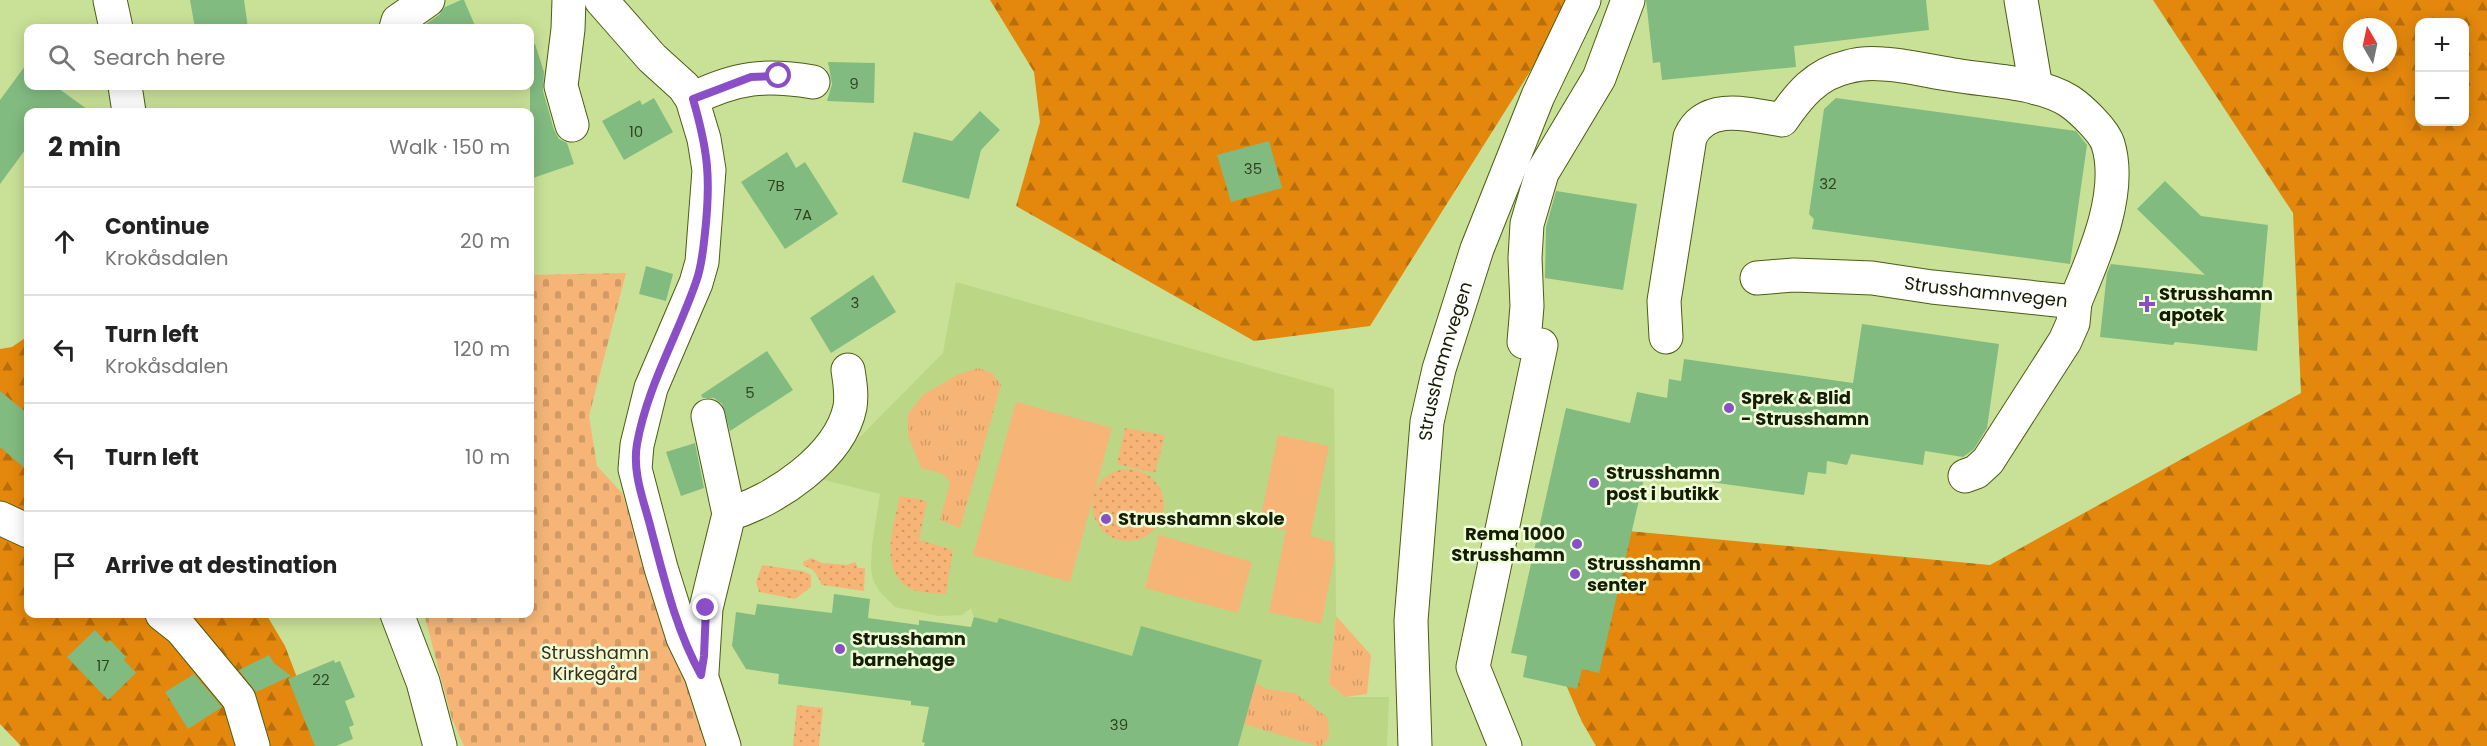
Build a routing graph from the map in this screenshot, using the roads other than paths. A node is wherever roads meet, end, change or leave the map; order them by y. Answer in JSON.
{"nodes":[{"id":1,"x":110,"y":0,"type":"edge"},
{"id":2,"x":428,"y":0,"type":"edge"},
{"id":3,"x":569,"y":0,"type":"edge"},
{"id":4,"x":601,"y":0,"type":"edge"},
{"id":5,"x":1584,"y":0,"type":"edge"},
{"id":6,"x":1628,"y":0,"type":"edge"},
{"id":7,"x":2021,"y":0,"type":"edge"},
{"id":8,"x":115,"y":24,"type":"edge"},
{"id":9,"x":397,"y":24,"type":"edge"},
{"id":10,"x":813,"y":82,"type":"dead end"},
{"id":11,"x":2036,"y":88,"type":"junction"},
{"id":12,"x":126,"y":90,"type":"edge"},
{"id":13,"x":693,"y":99,"type":"junction"},
{"id":14,"x":128,"y":108,"type":"edge"},
{"id":15,"x":572,"y":125,"type":"dead end"},
{"id":16,"x":1757,"y":278,"type":"dead end"},
{"id":17,"x":2075,"y":302,"type":"junction"},
{"id":18,"x":1666,"y":337,"type":"dead end"},
{"id":19,"x":848,"y":370,"type":"dead end"},
{"id":20,"x":708,"y":416,"type":"dead end"},
{"id":21,"x":1965,"y":476,"type":"dead end"},
{"id":22,"x":729,"y":514,"type":"junction"},
{"id":23,"x":0,"y":518,"type":"edge"},
{"id":24,"x":24,"y":529,"type":"edge"},
{"id":25,"x":167,"y":618,"type":"edge"},
{"id":26,"x":399,"y":618,"type":"edge"},
{"id":27,"x":701,"y":675,"type":"junction"},
{"id":28,"x":253,"y":746,"type":"edge"},
{"id":29,"x":440,"y":746,"type":"edge"},
{"id":30,"x":724,"y":746,"type":"edge"},
{"id":31,"x":1415,"y":746,"type":"edge"},
{"id":32,"x":1504,"y":746,"type":"edge"}],
"edges":[{"from":1,"to":8,"type":"street"},
{"from":2,"to":9,"type":"street"},
{"from":3,"to":15,"type":"street"},
{"from":4,"to":13,"type":"street"},
{"from":5,"to":31,"type":"street","name":"Strusshamnvegen"},
{"from":6,"to":32,"type":"street"},
{"from":7,"to":11,"type":"street"},
{"from":10,"to":13,"type":"street"},
{"from":11,"to":17,"type":"street"},
{"from":11,"to":18,"type":"street"},
{"from":12,"to":14,"type":"street"},
{"from":13,"to":27,"type":"street"},
{"from":16,"to":17,"type":"street","name":"Strusshamnvegen"},
{"from":17,"to":21,"type":"street","name":"Strusshamnvegen"},
{"from":19,"to":22,"type":"street"},
{"from":20,"to":22,"type":"street"},
{"from":22,"to":27,"type":"street"},
{"from":23,"to":24,"type":"street"},
{"from":25,"to":28,"type":"street"},
{"from":26,"to":29,"type":"street"},
{"from":27,"to":30,"type":"street"}]}
